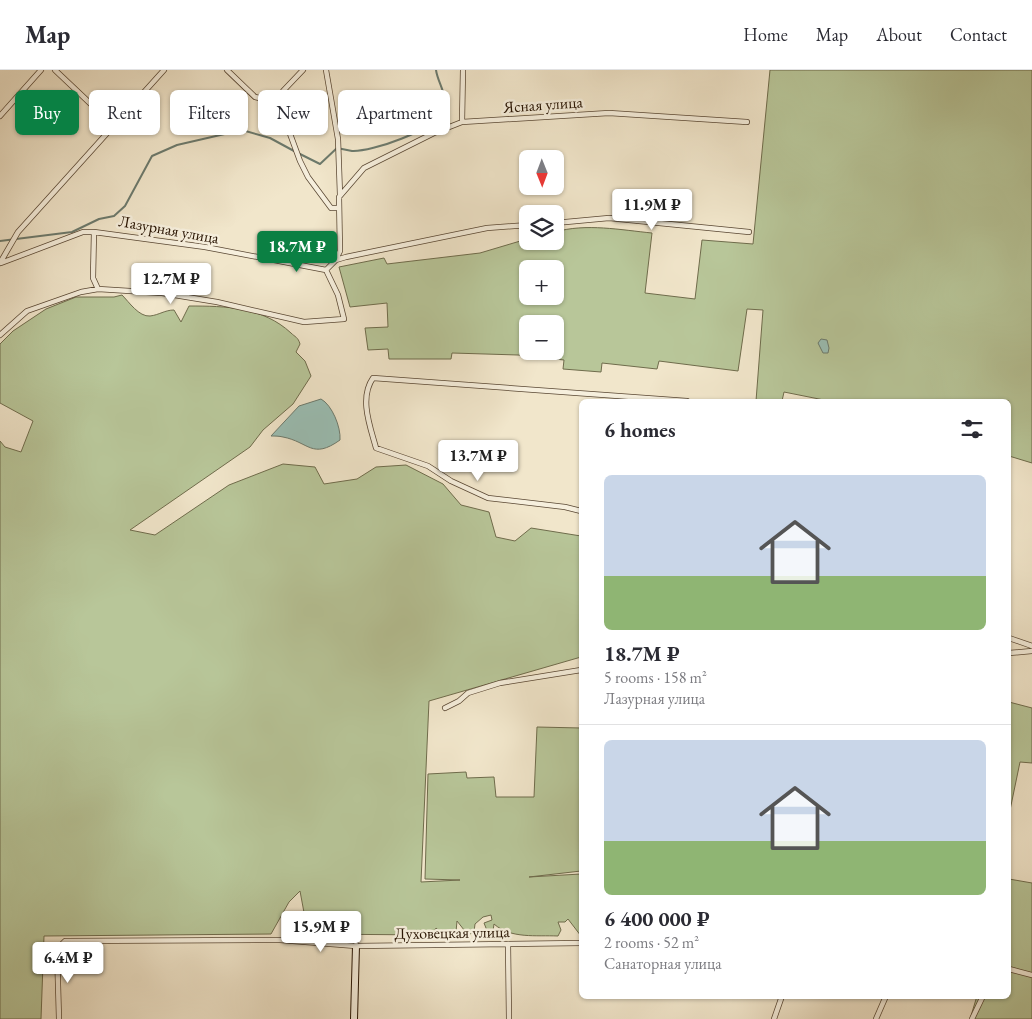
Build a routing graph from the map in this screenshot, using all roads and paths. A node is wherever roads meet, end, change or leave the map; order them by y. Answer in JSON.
{"nodes":[{"id":1,"x":41,"y":70,"type":"edge"},
{"id":2,"x":55,"y":70,"type":"edge"},
{"id":3,"x":164,"y":70,"type":"edge"},
{"id":4,"x":227,"y":70,"type":"edge"},
{"id":5,"x":303,"y":70,"type":"edge"},
{"id":6,"x":326,"y":70,"type":"edge"},
{"id":7,"x":463,"y":70,"type":"edge"},
{"id":8,"x":145,"y":90,"type":"edge"},
{"id":9,"x":285,"y":90,"type":"edge"},
{"id":10,"x":258,"y":98,"type":"edge"},
{"id":11,"x":89,"y":102,"type":"edge"},
{"id":12,"x":0,"y":116,"type":"edge"},
{"id":13,"x":462,"y":122,"type":"junction"},
{"id":14,"x":747,"y":122,"type":"dead end"},
{"id":15,"x":104,"y":135,"type":"edge"},
{"id":16,"x":291,"y":135,"type":"edge"},
{"id":17,"x":340,"y":195,"type":"junction"},
{"id":18,"x":339,"y":208,"type":"junction"},
{"id":19,"x":564,"y":222,"type":"edge"},
{"id":20,"x":519,"y":226,"type":"edge"},
{"id":21,"x":94,"y":232,"type":"junction"},
{"id":22,"x":749,"y":232,"type":"dead end"},
{"id":23,"x":336,"y":260,"type":"junction"},
{"id":24,"x":0,"y":263,"type":"edge"},
{"id":25,"x":326,"y":270,"type":"junction"},
{"id":26,"x":98,"y":289,"type":"junction"},
{"id":27,"x":0,"y":336,"type":"edge"},
{"id":28,"x":660,"y":399,"type":"edge"},
{"id":29,"x":579,"y":510,"type":"edge"},
{"id":30,"x":1011,"y":639,"type":"edge"},
{"id":31,"x":1032,"y":646,"type":"edge"},
{"id":32,"x":1032,"y":651,"type":"edge"},
{"id":33,"x":1011,"y":653,"type":"edge"},
{"id":34,"x":579,"y":670,"type":"edge"},
{"id":35,"x":445,"y":708,"type":"dead end"},
{"id":36,"x":508,"y":944,"type":"junction"},
{"id":37,"x":579,"y":944,"type":"edge"},
{"id":38,"x":356,"y":946,"type":"junction"},
{"id":39,"x":1011,"y":970,"type":"edge"},
{"id":40,"x":1032,"y":975,"type":"edge"},
{"id":41,"x":781,"y":999,"type":"edge"},
{"id":42,"x":885,"y":999,"type":"edge"},
{"id":43,"x":982,"y":999,"type":"edge"},
{"id":44,"x":58,"y":1019,"type":"edge"},
{"id":45,"x":354,"y":1019,"type":"edge"},
{"id":46,"x":509,"y":1019,"type":"edge"},
{"id":47,"x":774,"y":1019,"type":"edge"},
{"id":48,"x":876,"y":1019,"type":"edge"},
{"id":49,"x":972,"y":1019,"type":"edge"}],
"edges":[{"from":1,"to":12,"type":"street"},
{"from":2,"to":11,"type":"street"},
{"from":3,"to":8,"type":"street"},
{"from":4,"to":10,"type":"street"},
{"from":5,"to":9,"type":"street"},
{"from":6,"to":17,"type":"street"},
{"from":7,"to":13,"type":"street"},
{"from":13,"to":14,"type":"street","name":"Ясная улица"},
{"from":13,"to":17,"type":"street","name":"Ясная улица"},
{"from":15,"to":24,"type":"street"},
{"from":16,"to":18,"type":"street"},
{"from":17,"to":18,"type":"street"},
{"from":18,"to":23,"type":"street"},
{"from":19,"to":22,"type":"street"},
{"from":20,"to":23,"type":"street"},
{"from":21,"to":24,"type":"street"},
{"from":21,"to":25,"type":"street","name":"Лазурная улица"},
{"from":21,"to":26,"type":"street","name":"Лазурная улица"},
{"from":23,"to":25,"type":"street"},
{"from":25,"to":26,"type":"street"},
{"from":26,"to":27,"type":"street"},
{"from":28,"to":29,"type":"street"},
{"from":30,"to":31,"type":"street"},
{"from":32,"to":33,"type":"street"},
{"from":34,"to":35,"type":"street"},
{"from":36,"to":37,"type":"street","name":"Духовецкая улица"},
{"from":36,"to":38,"type":"street","name":"Духовецкая улица"},
{"from":36,"to":46,"type":"street"},
{"from":38,"to":44,"type":"street","name":"Духовецкая улица"},
{"from":38,"to":45,"type":"street"},
{"from":39,"to":40,"type":"street"},
{"from":41,"to":47,"type":"street"},
{"from":42,"to":48,"type":"street"},
{"from":43,"to":49,"type":"street"}]}
